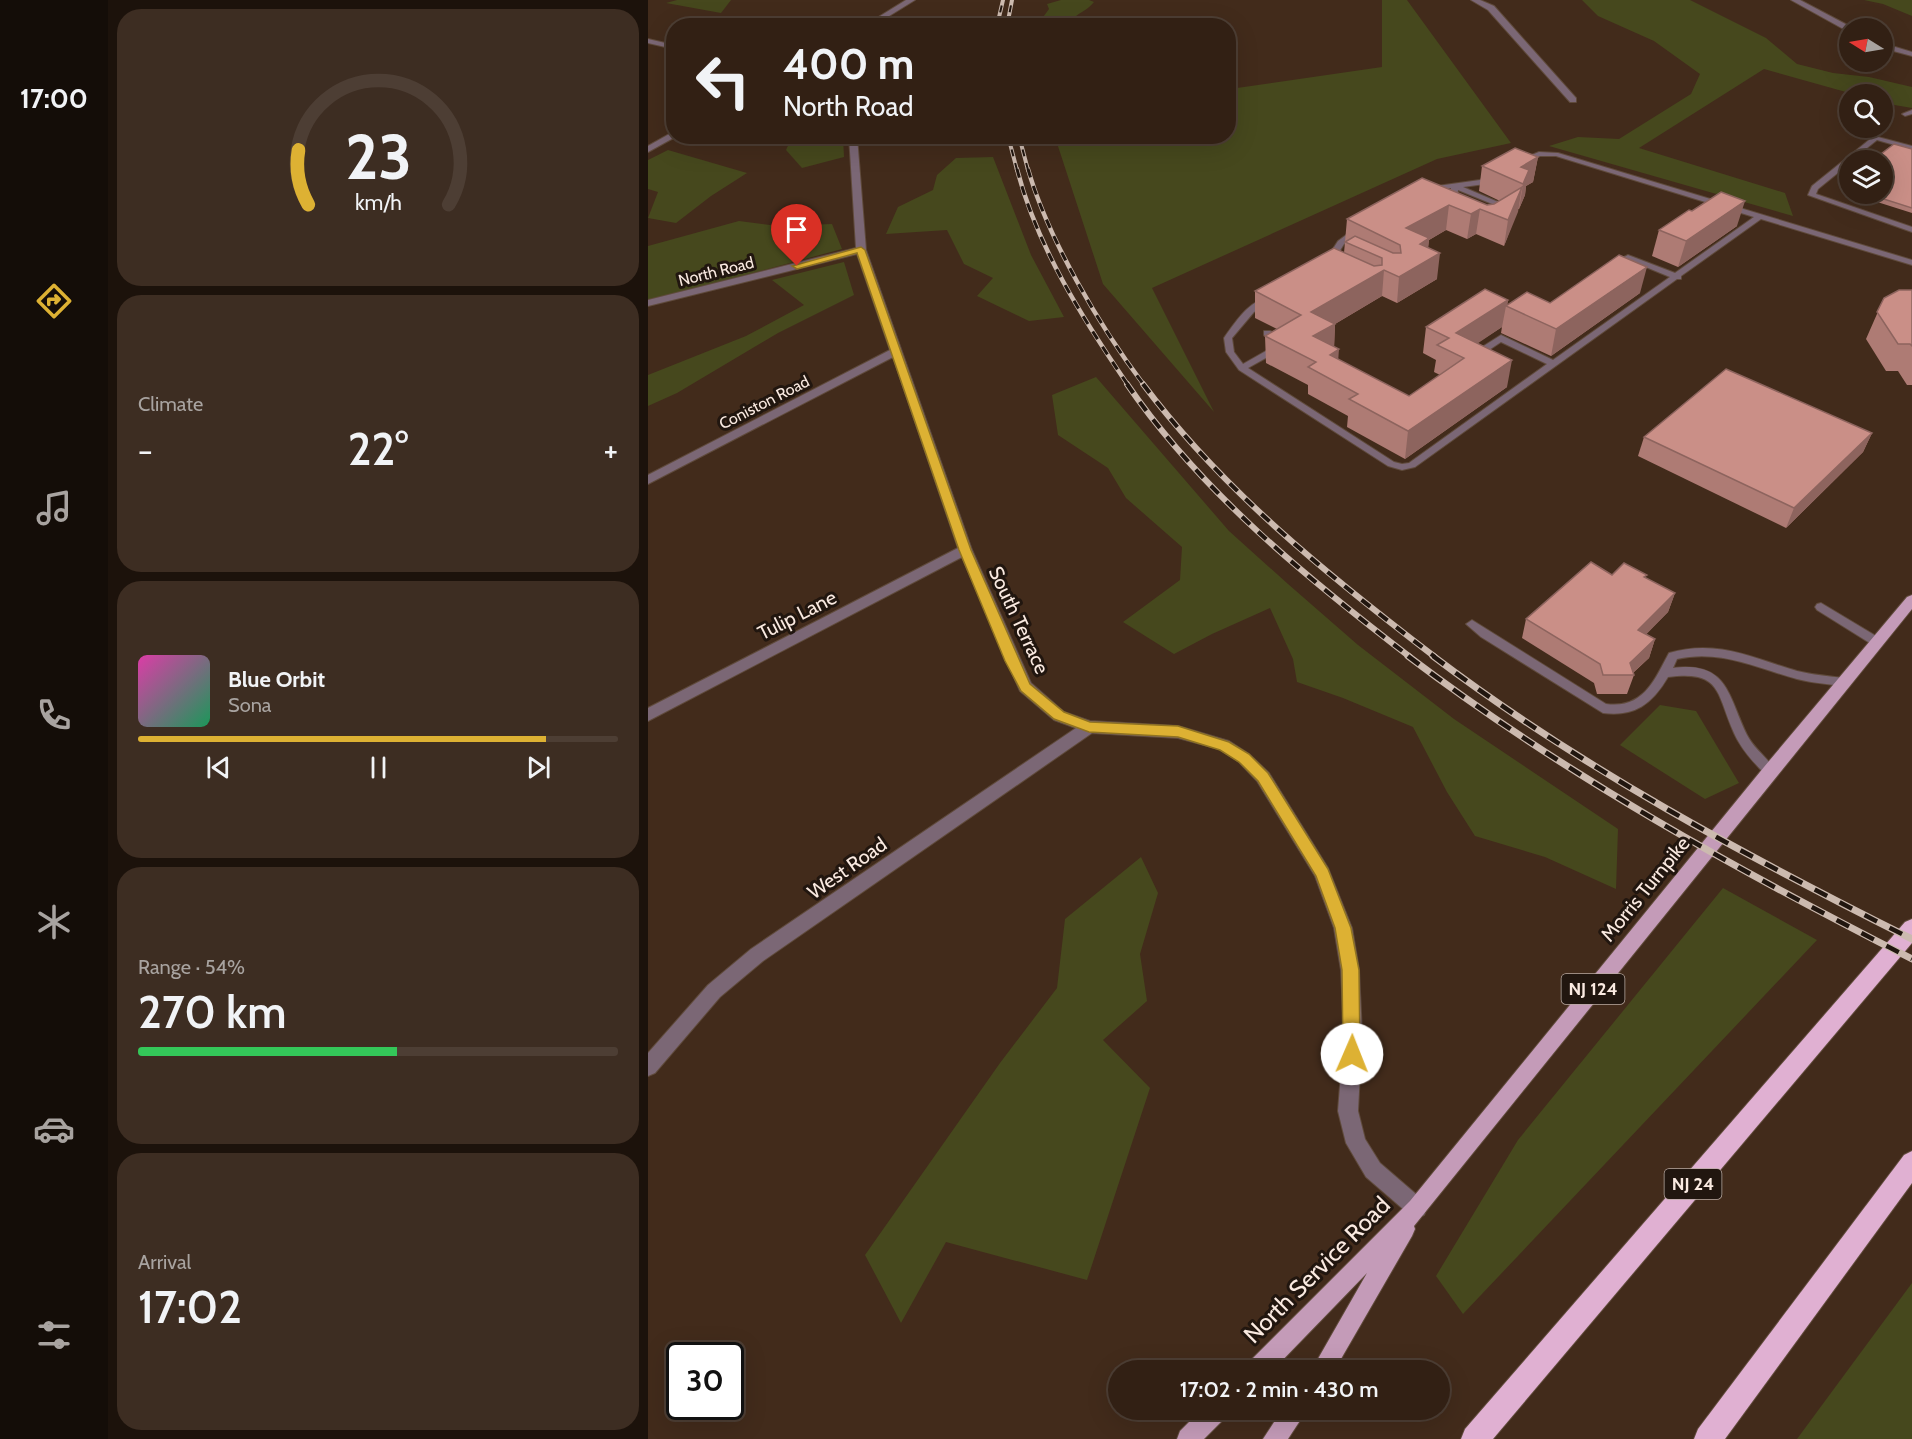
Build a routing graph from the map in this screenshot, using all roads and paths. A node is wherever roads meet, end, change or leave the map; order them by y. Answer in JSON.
{"nodes":[{"id":1,"x":911,"y":0,"type":"edge"},
{"id":2,"x":1475,"y":0,"type":"edge"},
{"id":3,"x":1795,"y":0,"type":"edge"},
{"id":4,"x":881,"y":18,"type":"edge"},
{"id":5,"x":1839,"y":23,"type":"edge"},
{"id":6,"x":648,"y":41,"type":"edge"},
{"id":7,"x":666,"y":45,"type":"edge"},
{"id":8,"x":1893,"y":48,"type":"edge"},
{"id":9,"x":1912,"y":54,"type":"edge"},
{"id":10,"x":1574,"y":100,"type":"dead end"},
{"id":11,"x":666,"y":140,"type":"edge"},
{"id":12,"x":854,"y":144,"type":"edge"},
{"id":13,"x":1912,"y":148,"type":"edge"},
{"id":14,"x":648,"y":150,"type":"edge"},
{"id":15,"x":1511,"y":166,"type":"edge"},
{"id":16,"x":1501,"y":171,"type":"edge"},
{"id":17,"x":1455,"y":186,"type":"junction"},
{"id":18,"x":1419,"y":194,"type":"edge"},
{"id":19,"x":1761,"y":216,"type":"junction"},
{"id":20,"x":1366,"y":225,"type":"edge"},
{"id":21,"x":1912,"y":230,"type":"edge"},
{"id":22,"x":1335,"y":248,"type":"junction"},
{"id":23,"x":861,"y":250,"type":"junction"},
{"id":24,"x":1345,"y":252,"type":"edge"},
{"id":25,"x":1912,"y":263,"type":"edge"},
{"id":26,"x":1327,"y":266,"type":"junction"},
{"id":27,"x":1337,"y":270,"type":"edge"},
{"id":28,"x":1317,"y":271,"type":"edge"},
{"id":29,"x":1617,"y":275,"type":"edge"},
{"id":30,"x":1678,"y":277,"type":"junction"},
{"id":31,"x":1647,"y":287,"type":"edge"},
{"id":32,"x":1657,"y":291,"type":"junction"},
{"id":33,"x":1280,"y":293,"type":"edge"},
{"id":34,"x":648,"y":303,"type":"edge"},
{"id":35,"x":1267,"y":333,"type":"edge"},
{"id":36,"x":895,"y":352,"type":"junction"},
{"id":37,"x":1481,"y":364,"type":"edge"},
{"id":38,"x":1554,"y":364,"type":"junction"},
{"id":39,"x":1242,"y":368,"type":"junction"},
{"id":40,"x":1514,"y":380,"type":"dead end"},
{"id":41,"x":1524,"y":385,"type":"junction"},
{"id":42,"x":648,"y":480,"type":"edge"},
{"id":43,"x":965,"y":550,"type":"junction"},
{"id":44,"x":1912,"y":600,"type":"edge"},
{"id":45,"x":1821,"y":607,"type":"dead end"},
{"id":46,"x":1472,"y":624,"type":"dead end"},
{"id":47,"x":1877,"y":642,"type":"junction"},
{"id":48,"x":1666,"y":673,"type":"junction"},
{"id":49,"x":1844,"y":682,"type":"junction"},
{"id":50,"x":648,"y":715,"type":"edge"},
{"id":51,"x":1089,"y":727,"type":"junction"},
{"id":52,"x":1770,"y":771,"type":"junction"},
{"id":53,"x":1912,"y":928,"type":"edge"},
{"id":54,"x":648,"y":1067,"type":"edge"},
{"id":55,"x":1912,"y":1163,"type":"edge"},
{"id":56,"x":1417,"y":1208,"type":"junction"},
{"id":57,"x":1267,"y":1360,"type":"edge"},
{"id":58,"x":1328,"y":1360,"type":"edge"},
{"id":59,"x":1207,"y":1420,"type":"edge"},
{"id":60,"x":1288,"y":1420,"type":"edge"},
{"id":61,"x":1188,"y":1439,"type":"edge"},
{"id":62,"x":1274,"y":1439,"type":"edge"},
{"id":63,"x":1475,"y":1439,"type":"edge"},
{"id":64,"x":1708,"y":1439,"type":"edge"}],
"edges":[{"from":1,"to":4,"type":"street"},
{"from":2,"to":10,"type":"street"},
{"from":3,"to":5,"type":"street"},
{"from":6,"to":7,"type":"street"},
{"from":8,"to":9,"type":"street"},
{"from":11,"to":14,"type":"street"},
{"from":12,"to":23,"type":"street","name":"South Terrace"},
{"from":13,"to":21,"type":"lane"},
{"from":15,"to":19,"type":"lane"},
{"from":16,"to":17,"type":"lane"},
{"from":17,"to":17,"type":"lane"},
{"from":17,"to":18,"type":"lane"},
{"from":19,"to":25,"type":"lane"},
{"from":19,"to":30,"type":"lane"},
{"from":20,"to":22,"type":"lane"},
{"from":22,"to":24,"type":"lane"},
{"from":22,"to":26,"type":"lane"},
{"from":23,"to":34,"type":"street","name":"North Road"},
{"from":23,"to":36,"type":"street","name":"South Terrace"},
{"from":26,"to":27,"type":"lane"},
{"from":26,"to":28,"type":"lane"},
{"from":29,"to":30,"type":"lane"},
{"from":30,"to":32,"type":"lane"},
{"from":31,"to":32,"type":"lane"},
{"from":32,"to":38,"type":"lane"},
{"from":33,"to":39,"type":"lane"},
{"from":35,"to":39,"type":"lane"},
{"from":36,"to":42,"type":"street","name":"Coniston Road"},
{"from":36,"to":43,"type":"street","name":"South Terrace"},
{"from":37,"to":38,"type":"lane"},
{"from":38,"to":41,"type":"lane"},
{"from":39,"to":41,"type":"lane"},
{"from":40,"to":41,"type":"lane"},
{"from":43,"to":50,"type":"street","name":"Tulip Lane"},
{"from":43,"to":51,"type":"street","name":"South Terrace"},
{"from":44,"to":47,"type":"main road","name":"Morris Turnpike","number":"NJ 124"},
{"from":45,"to":47,"type":"lane"},
{"from":46,"to":48,"type":"lane"},
{"from":47,"to":49,"type":"main road","name":"Morris Turnpike","number":"NJ 124"},
{"from":48,"to":49,"type":"lane"},
{"from":48,"to":52,"type":"lane"},
{"from":49,"to":52,"type":"main road","name":"Morris Turnpike","number":"NJ 124"},
{"from":51,"to":54,"type":"street","name":"West Road"},
{"from":51,"to":56,"type":"street","name":"South Terrace"},
{"from":52,"to":56,"type":"main road","name":"Morris Turnpike","number":"NJ 124"},
{"from":53,"to":63,"type":"highway","number":"NJ 24"},
{"from":55,"to":64,"type":"highway"},
{"from":56,"to":57,"type":"main road","name":"North Service Road","number":"NJ 124"},
{"from":56,"to":58,"type":"main road","number":"NJ 124"},
{"from":59,"to":61,"type":"main road"},
{"from":60,"to":62,"type":"main road"}]}
